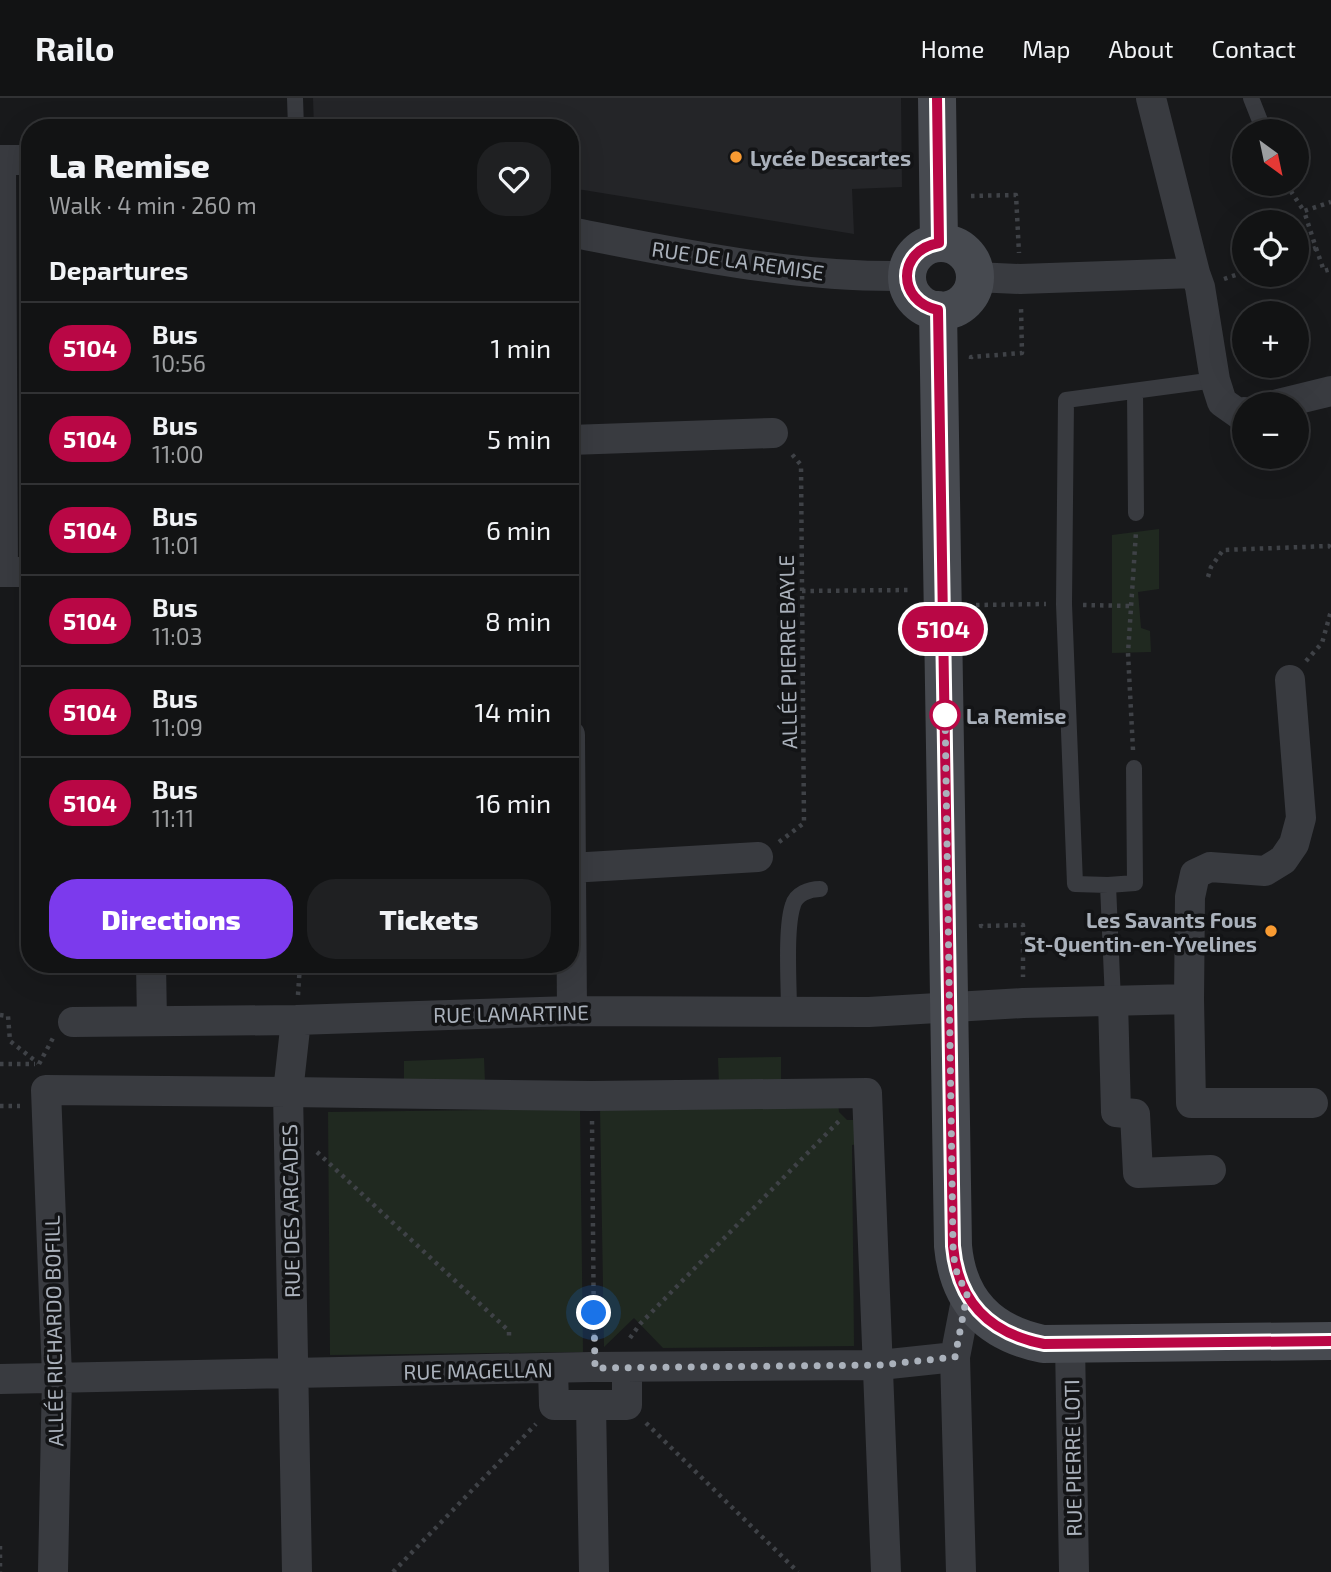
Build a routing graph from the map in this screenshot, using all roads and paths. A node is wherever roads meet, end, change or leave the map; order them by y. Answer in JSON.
{"nodes":[{"id":1,"x":295,"y":98,"type":"edge"},
{"id":2,"x":937,"y":98,"type":"edge"},
{"id":3,"x":1151,"y":98,"type":"edge"},
{"id":4,"x":1251,"y":98,"type":"edge"},
{"id":5,"x":296,"y":119,"type":"edge"},
{"id":6,"x":1259,"y":119,"type":"edge"},
{"id":7,"x":0,"y":160,"type":"edge"},
{"id":8,"x":21,"y":160,"type":"edge"},
{"id":9,"x":939,"y":194,"type":"junction"},
{"id":10,"x":1331,"y":202,"type":"edge"},
{"id":11,"x":1307,"y":210,"type":"edge"},
{"id":12,"x":1309,"y":225,"type":"edge"},
{"id":13,"x":579,"y":234,"type":"edge"},
{"id":14,"x":939,"y":243,"type":"junction"},
{"id":15,"x":1317,"y":247,"type":"junction"},
{"id":16,"x":1309,"y":250,"type":"edge"},
{"id":17,"x":1331,"y":269,"type":"edge"},
{"id":18,"x":1195,"y":272,"type":"junction"},
{"id":19,"x":907,"y":276,"type":"junction"},
{"id":20,"x":975,"y":277,"type":"junction"},
{"id":21,"x":1020,"y":279,"type":"junction"},
{"id":22,"x":938,"y":310,"type":"junction"},
{"id":23,"x":972,"y":370,"type":"dead end"},
{"id":24,"x":1215,"y":380,"type":"junction"},
{"id":25,"x":1135,"y":391,"type":"junction"},
{"id":26,"x":1331,"y":391,"type":"edge"},
{"id":27,"x":1309,"y":396,"type":"edge"},
{"id":28,"x":1232,"y":409,"type":"edge"},
{"id":29,"x":773,"y":433,"type":"joint"},
{"id":30,"x":579,"y":440,"type":"edge"},
{"id":31,"x":1136,"y":513,"type":"joint"},
{"id":32,"x":1331,"y":548,"type":"edge"},
{"id":33,"x":11,"y":572,"type":"edge"},
{"id":34,"x":1208,"y":578,"type":"dead end"},
{"id":35,"x":802,"y":591,"type":"junction"},
{"id":36,"x":965,"y":595,"type":"junction"},
{"id":37,"x":1064,"y":604,"type":"junction"},
{"id":38,"x":1131,"y":606,"type":"junction"},
{"id":39,"x":1331,"y":611,"type":"edge"},
{"id":40,"x":976,"y":619,"type":"dead end"},
{"id":41,"x":1290,"y":680,"type":"joint"},
{"id":42,"x":1134,"y":768,"type":"joint"},
{"id":43,"x":758,"y":857,"type":"joint"},
{"id":44,"x":579,"y":868,"type":"edge"},
{"id":45,"x":1108,"y":885,"type":"junction"},
{"id":46,"x":820,"y":889,"type":"dead end"},
{"id":47,"x":981,"y":912,"type":"dead end"},
{"id":48,"x":151,"y":973,"type":"edge"},
{"id":49,"x":572,"y":973,"type":"edge"},
{"id":50,"x":1189,"y":999,"type":"junction"},
{"id":51,"x":1113,"y":1001,"type":"junction"},
{"id":52,"x":1023,"y":1003,"type":"junction"},
{"id":53,"x":949,"y":1007,"type":"junction"},
{"id":54,"x":572,"y":1011,"type":"junction"},
{"id":55,"x":789,"y":1012,"type":"junction"},
{"id":56,"x":0,"y":1016,"type":"edge"},
{"id":57,"x":296,"y":1020,"type":"junction"},
{"id":58,"x":152,"y":1021,"type":"junction"},
{"id":59,"x":73,"y":1022,"type":"joint"},
{"id":60,"x":0,"y":1064,"type":"edge"},
{"id":61,"x":42,"y":1077,"type":"junction"},
{"id":62,"x":288,"y":1092,"type":"junction"},
{"id":63,"x":867,"y":1093,"type":"junction"},
{"id":64,"x":591,"y":1096,"type":"junction"},
{"id":65,"x":1313,"y":1103,"type":"dead end"},
{"id":66,"x":288,"y":1125,"type":"junction"},
{"id":67,"x":1211,"y":1170,"type":"dead end"},
{"id":68,"x":967,"y":1295,"type":"junction"},
{"id":69,"x":1331,"y":1341,"type":"edge"},
{"id":70,"x":1070,"y":1344,"type":"junction"},
{"id":71,"x":955,"y":1357,"type":"junction"},
{"id":72,"x":880,"y":1365,"type":"junction"},
{"id":73,"x":610,"y":1367,"type":"junction"},
{"id":74,"x":553,"y":1368,"type":"junction"},
{"id":75,"x":510,"y":1369,"type":"junction"},
{"id":76,"x":294,"y":1374,"type":"junction"},
{"id":77,"x":57,"y":1377,"type":"junction"},
{"id":78,"x":0,"y":1379,"type":"edge"},
{"id":79,"x":554,"y":1405,"type":"junction"},
{"id":80,"x":591,"y":1405,"type":"junction"},
{"id":81,"x":627,"y":1405,"type":"junction"},
{"id":82,"x":0,"y":1546,"type":"edge"},
{"id":83,"x":1,"y":1572,"type":"edge"},
{"id":84,"x":53,"y":1572,"type":"edge"},
{"id":85,"x":297,"y":1572,"type":"edge"},
{"id":86,"x":393,"y":1572,"type":"edge"},
{"id":87,"x":594,"y":1572,"type":"edge"},
{"id":88,"x":798,"y":1572,"type":"edge"},
{"id":89,"x":886,"y":1572,"type":"edge"},
{"id":90,"x":961,"y":1572,"type":"edge"},
{"id":91,"x":1074,"y":1572,"type":"edge"}],
"edges":[{"from":1,"to":5,"type":"lane"},
{"from":2,"to":9,"type":"street"},
{"from":3,"to":18,"type":"street"},
{"from":4,"to":6,"type":"lane"},
{"from":7,"to":8,"type":"street"},
{"from":7,"to":33,"type":"street"},
{"from":9,"to":14,"type":"street"},
{"from":9,"to":21,"type":"path"},
{"from":10,"to":11,"type":"path"},
{"from":12,"to":15,"type":"path"},
{"from":13,"to":19,"type":"street","name":"RUE DE LA REMISE"},
{"from":14,"to":19,"type":"street"},
{"from":14,"to":20,"type":"street"},
{"from":15,"to":16,"type":"path"},
{"from":15,"to":17,"type":"path"},
{"from":18,"to":21,"type":"street"},
{"from":18,"to":24,"type":"street"},
{"from":19,"to":22,"type":"street"},
{"from":20,"to":21,"type":"street"},
{"from":20,"to":22,"type":"street"},
{"from":21,"to":23,"type":"path"},
{"from":22,"to":36,"type":"street"},
{"from":24,"to":25,"type":"lane"},
{"from":24,"to":28,"type":"street"},
{"from":25,"to":31,"type":"lane"},
{"from":25,"to":37,"type":"lane"},
{"from":26,"to":27,"type":"street"},
{"from":29,"to":30,"type":"street"},
{"from":29,"to":35,"type":"path","name":"ALLÉE PIERRE BAYLE"},
{"from":31,"to":38,"type":"path"},
{"from":32,"to":34,"type":"path"},
{"from":35,"to":36,"type":"path"},
{"from":35,"to":43,"type":"path","name":"ALLÉE PIERRE BAYLE"},
{"from":36,"to":37,"type":"path"},
{"from":36,"to":40,"type":"path"},
{"from":36,"to":53,"type":"street"},
{"from":37,"to":38,"type":"path"},
{"from":37,"to":45,"type":"lane"},
{"from":38,"to":42,"type":"path"},
{"from":39,"to":41,"type":"path"},
{"from":41,"to":50,"type":"street"},
{"from":42,"to":45,"type":"lane"},
{"from":43,"to":44,"type":"street"},
{"from":45,"to":51,"type":"lane"},
{"from":46,"to":55,"type":"lane"},
{"from":47,"to":52,"type":"path"},
{"from":48,"to":58,"type":"street"},
{"from":49,"to":54,"type":"street"},
{"from":50,"to":51,"type":"street","name":"RUE LAMARTINE"},
{"from":50,"to":65,"type":"street"},
{"from":51,"to":52,"type":"street","name":"RUE LAMARTINE"},
{"from":51,"to":67,"type":"street"},
{"from":52,"to":53,"type":"street","name":"RUE LAMARTINE"},
{"from":53,"to":55,"type":"street","name":"RUE LAMARTINE"},
{"from":53,"to":68,"type":"street"},
{"from":54,"to":55,"type":"street","name":"RUE LAMARTINE"},
{"from":54,"to":57,"type":"street","name":"RUE LAMARTINE"},
{"from":56,"to":61,"type":"path"},
{"from":57,"to":58,"type":"street","name":"RUE LAMARTINE"},
{"from":57,"to":62,"type":"street","name":"RUE DES ARCADES"},
{"from":58,"to":59,"type":"street","name":"RUE LAMARTINE"},
{"from":59,"to":61,"type":"path"},
{"from":60,"to":61,"type":"path"},
{"from":61,"to":62,"type":"street"},
{"from":61,"to":77,"type":"street","name":"ALLÉE RICHARDO BOFILL"},
{"from":62,"to":64,"type":"street"},
{"from":62,"to":66,"type":"street","name":"RUE DES ARCADES"},
{"from":63,"to":64,"type":"street"},
{"from":63,"to":72,"type":"street"},
{"from":63,"to":73,"type":"path"},
{"from":64,"to":73,"type":"path"},
{"from":66,"to":75,"type":"path"},
{"from":66,"to":76,"type":"street","name":"RUE DES ARCADES"},
{"from":68,"to":70,"type":"street"},
{"from":68,"to":71,"type":"street"},
{"from":69,"to":70,"type":"street"},
{"from":70,"to":91,"type":"street","name":"RUE PIERRE LOTI"},
{"from":71,"to":72,"type":"street","name":"RUE MAGELLAN"},
{"from":71,"to":90,"type":"street"},
{"from":72,"to":73,"type":"street","name":"RUE MAGELLAN"},
{"from":72,"to":89,"type":"street"},
{"from":73,"to":74,"type":"street","name":"RUE MAGELLAN"},
{"from":73,"to":81,"type":"street"},
{"from":74,"to":75,"type":"street","name":"RUE MAGELLAN"},
{"from":74,"to":79,"type":"street"},
{"from":75,"to":76,"type":"street","name":"RUE MAGELLAN"},
{"from":76,"to":77,"type":"street","name":"RUE MAGELLAN"},
{"from":76,"to":85,"type":"street","name":"RUE DES ARCADES"},
{"from":77,"to":78,"type":"street","name":"RUE MAGELLAN"},
{"from":77,"to":84,"type":"street","name":"ALLÉE RICHARDO BOFILL"},
{"from":79,"to":80,"type":"street"},
{"from":79,"to":86,"type":"path"},
{"from":80,"to":81,"type":"street"},
{"from":80,"to":87,"type":"street"},
{"from":81,"to":88,"type":"path"},
{"from":82,"to":83,"type":"path"}]}
